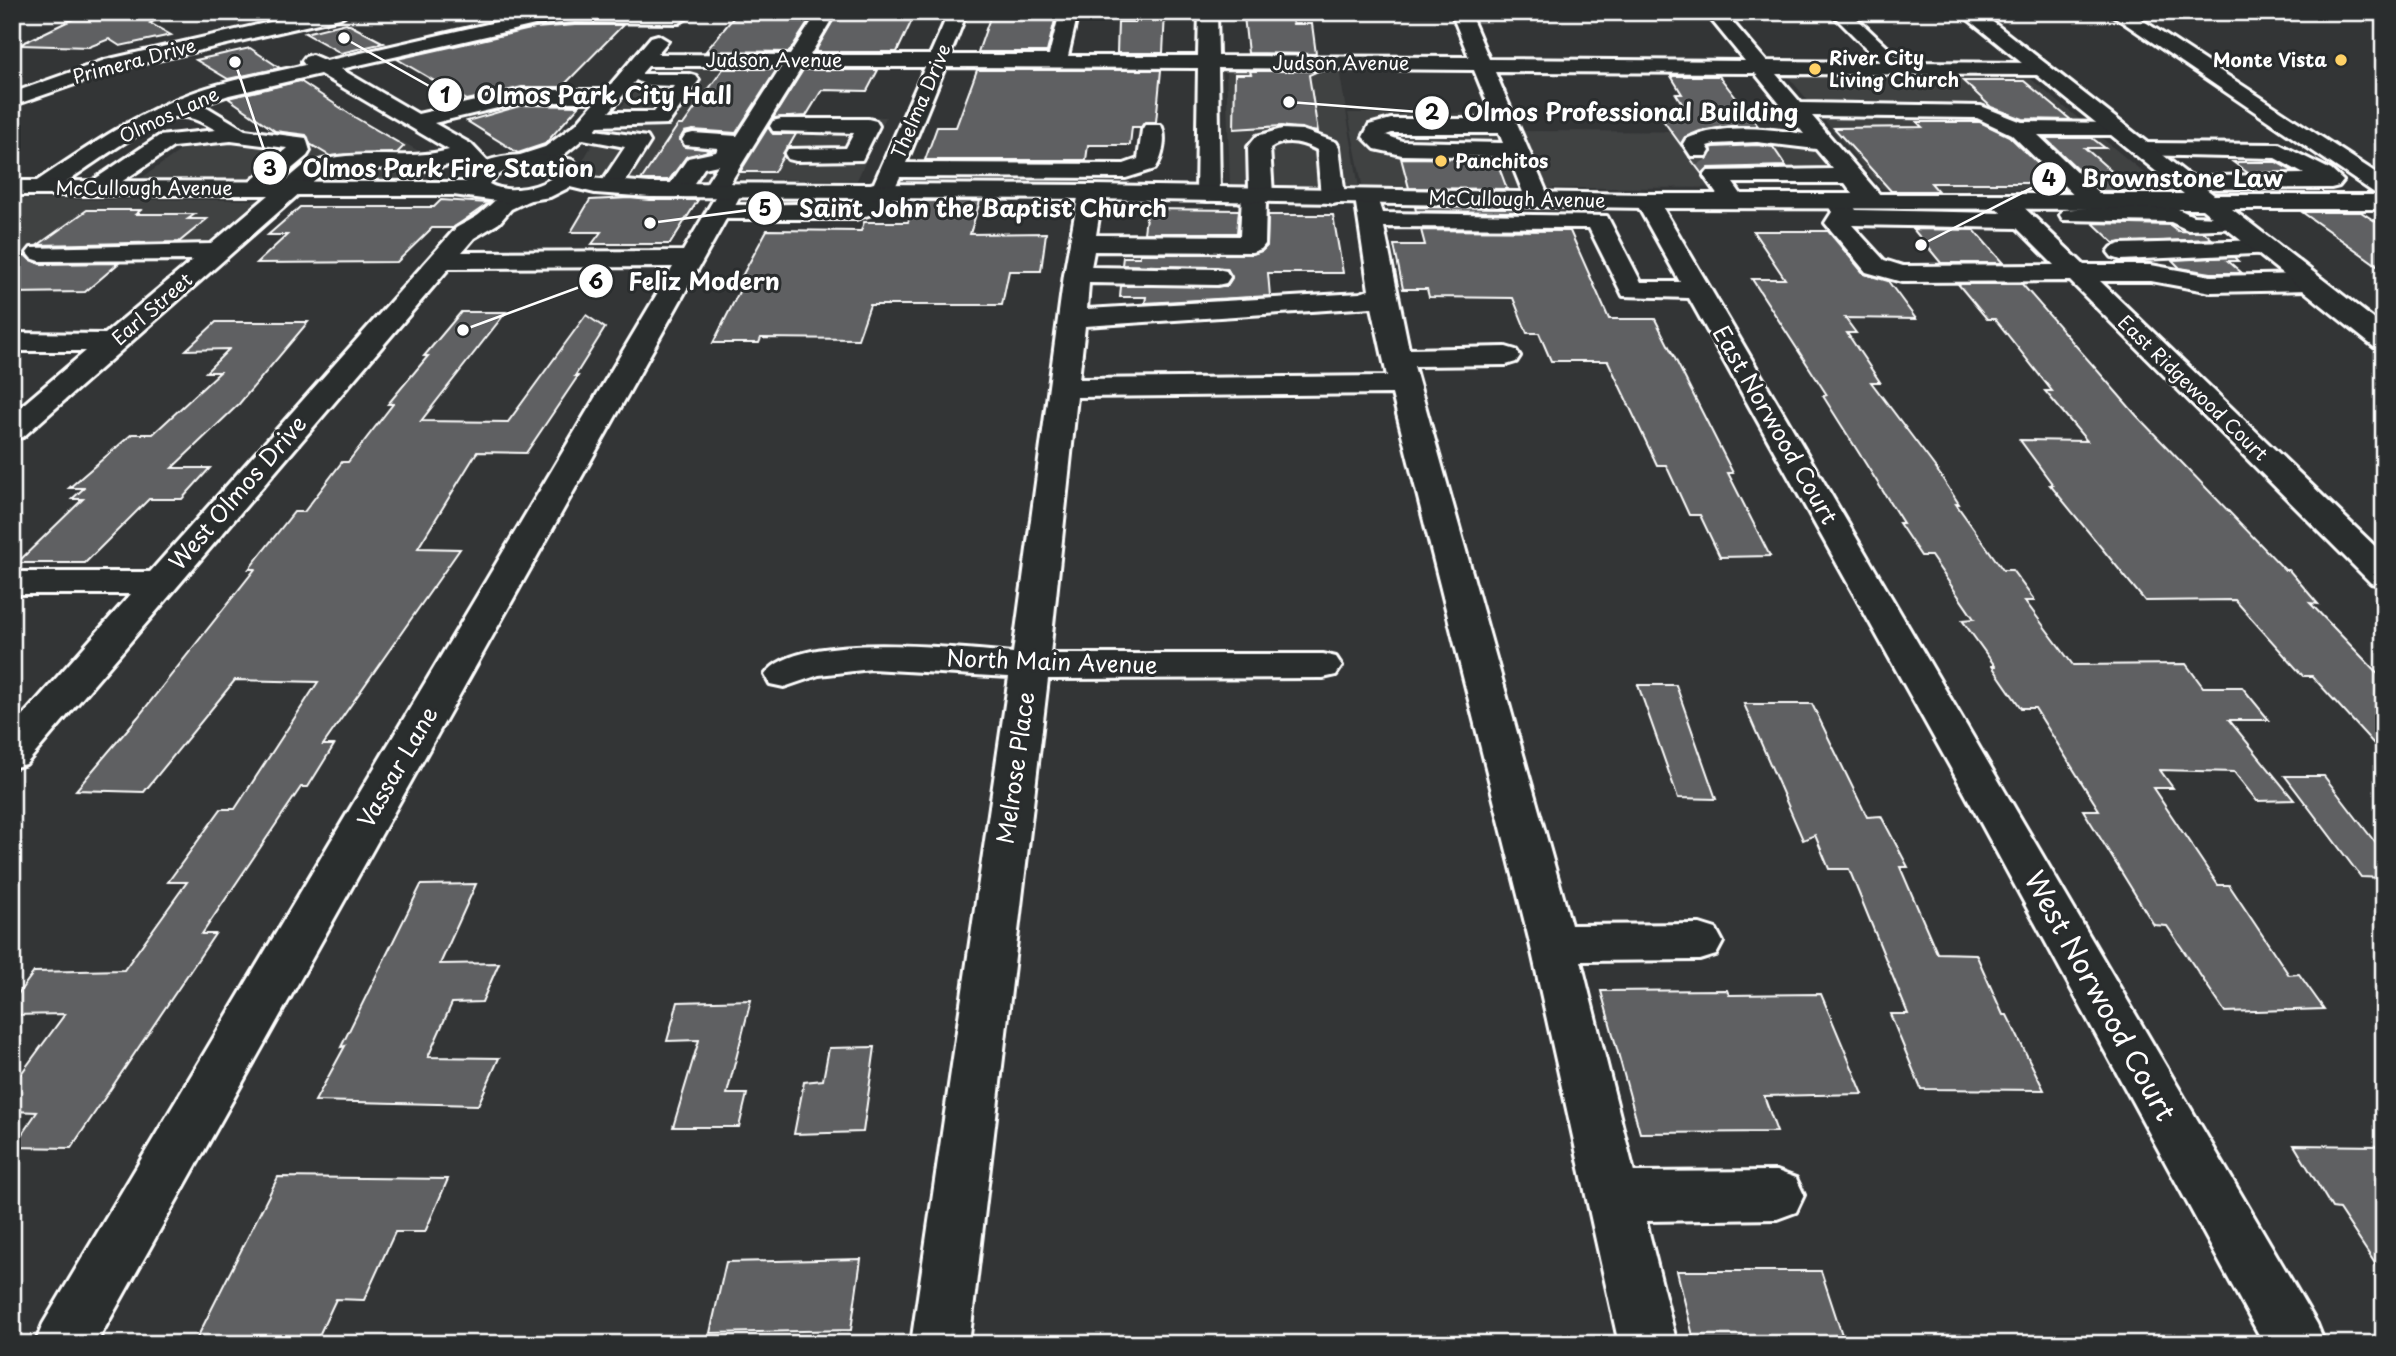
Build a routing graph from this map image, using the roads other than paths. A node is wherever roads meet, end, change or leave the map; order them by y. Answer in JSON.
{"nodes":[{"id":1,"x":340,"y":12,"type":"edge"},
{"id":2,"x":827,"y":12,"type":"edge"},
{"id":3,"x":958,"y":12,"type":"edge"},
{"id":4,"x":1069,"y":12,"type":"edge"},
{"id":5,"x":1208,"y":12,"type":"edge"},
{"id":6,"x":1460,"y":12,"type":"edge"},
{"id":7,"x":1714,"y":12,"type":"edge"},
{"id":8,"x":1839,"y":12,"type":"edge"},
{"id":9,"x":1968,"y":12,"type":"edge"},
{"id":10,"x":2118,"y":12,"type":"edge"},
{"id":11,"x":681,"y":14,"type":"edge"},
{"id":12,"x":236,"y":18,"type":"dead end"},
{"id":13,"x":258,"y":29,"type":"junction"},
{"id":14,"x":642,"y":60,"type":"junction"},
{"id":15,"x":705,"y":60,"type":"junction"},
{"id":16,"x":798,"y":61,"type":"junction"},
{"id":17,"x":938,"y":61,"type":"junction"},
{"id":18,"x":1057,"y":62,"type":"junction"},
{"id":19,"x":1208,"y":62,"type":"junction"},
{"id":20,"x":1483,"y":64,"type":"junction"},
{"id":21,"x":322,"y":67,"type":"junction"},
{"id":22,"x":1760,"y":67,"type":"junction"},
{"id":23,"x":1899,"y":69,"type":"junction"},
{"id":24,"x":2040,"y":69,"type":"junction"},
{"id":25,"x":626,"y":79,"type":"junction"},
{"id":26,"x":689,"y":80,"type":"junction"},
{"id":27,"x":1950,"y":84,"type":"dead end"},
{"id":28,"x":1812,"y":88,"type":"dead end"},
{"id":29,"x":612,"y":96,"type":"junction"},
{"id":30,"x":12,"y":100,"type":"edge"},
{"id":31,"x":1474,"y":103,"type":"dead end"},
{"id":32,"x":1499,"y":103,"type":"junction"},
{"id":33,"x":1795,"y":109,"type":"junction"},
{"id":34,"x":172,"y":110,"type":"junction"},
{"id":35,"x":1943,"y":110,"type":"junction"},
{"id":36,"x":1981,"y":112,"type":"junction"},
{"id":37,"x":416,"y":121,"type":"junction"},
{"id":38,"x":1508,"y":126,"type":"junction"},
{"id":39,"x":587,"y":127,"type":"junction"},
{"id":40,"x":2115,"y":128,"type":"junction"},
{"id":41,"x":2019,"y":129,"type":"junction"},
{"id":42,"x":1153,"y":130,"type":"dead end"},
{"id":43,"x":780,"y":131,"type":"dead end"},
{"id":44,"x":232,"y":135,"type":"junction"},
{"id":45,"x":864,"y":136,"type":"junction"},
{"id":46,"x":906,"y":136,"type":"junction"},
{"id":47,"x":117,"y":139,"type":"junction"},
{"id":48,"x":693,"y":140,"type":"dead end"},
{"id":49,"x":167,"y":141,"type":"junction"},
{"id":50,"x":1824,"y":143,"type":"junction"},
{"id":51,"x":737,"y":144,"type":"junction"},
{"id":52,"x":1518,"y":150,"type":"junction"},
{"id":53,"x":2142,"y":150,"type":"junction"},
{"id":54,"x":465,"y":151,"type":"junction"},
{"id":55,"x":796,"y":154,"type":"dead end"},
{"id":56,"x":1168,"y":158,"type":"junction"},
{"id":57,"x":1208,"y":158,"type":"junction"},
{"id":58,"x":522,"y":161,"type":"junction"},
{"id":59,"x":1706,"y":162,"type":"junction"},
{"id":60,"x":567,"y":171,"type":"junction"},
{"id":61,"x":399,"y":175,"type":"junction"},
{"id":62,"x":1851,"y":176,"type":"junction"},
{"id":63,"x":2329,"y":181,"type":"junction"},
{"id":64,"x":298,"y":182,"type":"junction"},
{"id":65,"x":484,"y":182,"type":"junction"},
{"id":66,"x":2182,"y":182,"type":"junction"},
{"id":67,"x":883,"y":183,"type":"junction"},
{"id":68,"x":611,"y":186,"type":"junction"},
{"id":69,"x":12,"y":188,"type":"edge"},
{"id":70,"x":42,"y":188,"type":"junction"},
{"id":71,"x":97,"y":188,"type":"junction"},
{"id":72,"x":256,"y":188,"type":"junction"},
{"id":73,"x":360,"y":188,"type":"junction"},
{"id":74,"x":650,"y":190,"type":"junction"},
{"id":75,"x":678,"y":190,"type":"junction"},
{"id":76,"x":2380,"y":191,"type":"edge"},
{"id":77,"x":1091,"y":192,"type":"junction"},
{"id":78,"x":529,"y":194,"type":"junction"},
{"id":79,"x":1208,"y":194,"type":"junction"},
{"id":80,"x":1258,"y":195,"type":"junction"},
{"id":81,"x":721,"y":197,"type":"junction"},
{"id":82,"x":1333,"y":197,"type":"junction"},
{"id":83,"x":1538,"y":200,"type":"junction"},
{"id":84,"x":1647,"y":201,"type":"junction"},
{"id":85,"x":1734,"y":201,"type":"junction"},
{"id":86,"x":1871,"y":201,"type":"junction"},
{"id":87,"x":2094,"y":202,"type":"junction"},
{"id":88,"x":2206,"y":202,"type":"junction"},
{"id":89,"x":2065,"y":208,"type":"junction"},
{"id":90,"x":1368,"y":209,"type":"junction"},
{"id":91,"x":1839,"y":209,"type":"junction"},
{"id":92,"x":1594,"y":211,"type":"junction"},
{"id":93,"x":2003,"y":214,"type":"junction"},
{"id":94,"x":2234,"y":223,"type":"junction"},
{"id":95,"x":465,"y":233,"type":"junction"},
{"id":96,"x":1084,"y":243,"type":"junction"},
{"id":97,"x":2266,"y":248,"type":"junction"},
{"id":98,"x":2107,"y":252,"type":"junction"},
{"id":99,"x":40,"y":253,"type":"dead end"},
{"id":100,"x":217,"y":253,"type":"junction"},
{"id":101,"x":692,"y":259,"type":"junction"},
{"id":102,"x":442,"y":260,"type":"junction"},
{"id":103,"x":2075,"y":272,"type":"junction"},
{"id":104,"x":2127,"y":272,"type":"junction"},
{"id":105,"x":2033,"y":273,"type":"junction"},
{"id":106,"x":1077,"y":275,"type":"junction"},
{"id":107,"x":1217,"y":276,"type":"dead end"},
{"id":108,"x":2309,"y":282,"type":"junction"},
{"id":109,"x":1698,"y":290,"type":"junction"},
{"id":110,"x":1383,"y":294,"type":"junction"},
{"id":111,"x":1073,"y":318,"type":"junction"},
{"id":112,"x":2384,"y":341,"type":"edge"},
{"id":113,"x":12,"y":342,"type":"edge"},
{"id":114,"x":113,"y":343,"type":"junction"},
{"id":115,"x":1506,"y":356,"type":"dead end"},
{"id":116,"x":1401,"y":371,"type":"junction"},
{"id":117,"x":1063,"y":388,"type":"junction"},
{"id":118,"x":12,"y":430,"type":"edge"},
{"id":119,"x":2384,"y":575,"type":"edge"},
{"id":120,"x":12,"y":583,"type":"edge"},
{"id":121,"x":160,"y":583,"type":"junction"},
{"id":122,"x":1903,"y":648,"type":"joint"},
{"id":123,"x":1030,"y":666,"type":"junction"},
{"id":124,"x":1323,"y":666,"type":"dead end"},
{"id":125,"x":784,"y":675,"type":"dead end"},
{"id":126,"x":12,"y":754,"type":"edge"},
{"id":127,"x":1700,"y":942,"type":"dead end"},
{"id":128,"x":1553,"y":943,"type":"junction"},
{"id":129,"x":1777,"y":1195,"type":"dead end"},
{"id":130,"x":1612,"y":1197,"type":"junction"},
{"id":131,"x":64,"y":1344,"type":"edge"},
{"id":132,"x":940,"y":1344,"type":"edge"},
{"id":133,"x":1648,"y":1344,"type":"edge"},
{"id":134,"x":2296,"y":1344,"type":"edge"}],
"edges":[{"from":1,"to":13,"type":"street","name":"Primera Drive"},
{"from":2,"to":16,"type":"street","name":"Vassar Lane"},
{"from":3,"to":17,"type":"street","name":"Thelma Drive"},
{"from":4,"to":18,"type":"street"},
{"from":5,"to":19,"type":"street"},
{"from":6,"to":20,"type":"street"},
{"from":7,"to":22,"type":"street"},
{"from":8,"to":23,"type":"street"},
{"from":9,"to":24,"type":"street"},
{"from":10,"to":76,"type":"street"},
{"from":11,"to":14,"type":"street"},
{"from":11,"to":21,"type":"street","name":"Olmos Lane"},
{"from":12,"to":13,"type":"street"},
{"from":13,"to":21,"type":"street"},
{"from":13,"to":30,"type":"street","name":"Primera Drive"},
{"from":14,"to":15,"type":"street","name":"Judson Avenue"},
{"from":14,"to":25,"type":"street"},
{"from":15,"to":16,"type":"street","name":"Judson Avenue"},
{"from":15,"to":26,"type":"street"},
{"from":16,"to":17,"type":"street","name":"Judson Avenue"},
{"from":16,"to":51,"type":"street","name":"Vassar Lane"},
{"from":17,"to":18,"type":"street","name":"Judson Avenue"},
{"from":17,"to":46,"type":"street","name":"Thelma Drive"},
{"from":18,"to":19,"type":"street","name":"Judson Avenue"},
{"from":19,"to":20,"type":"street","name":"Judson Avenue"},
{"from":19,"to":57,"type":"street"},
{"from":20,"to":22,"type":"street","name":"Judson Avenue"},
{"from":20,"to":32,"type":"street"},
{"from":21,"to":34,"type":"street","name":"Olmos Lane"},
{"from":21,"to":37,"type":"street"},
{"from":22,"to":23,"type":"street","name":"Judson Avenue"},
{"from":22,"to":33,"type":"street"},
{"from":23,"to":24,"type":"street","name":"Judson Avenue"},
{"from":24,"to":40,"type":"street"},
{"from":25,"to":26,"type":"street"},
{"from":25,"to":29,"type":"street"},
{"from":26,"to":39,"type":"street"},
{"from":27,"to":36,"type":"street"},
{"from":28,"to":35,"type":"street"},
{"from":29,"to":37,"type":"street"},
{"from":29,"to":39,"type":"street"},
{"from":31,"to":32,"type":"street"},
{"from":32,"to":38,"type":"street"},
{"from":33,"to":35,"type":"street"},
{"from":33,"to":50,"type":"street"},
{"from":34,"to":44,"type":"street"},
{"from":34,"to":47,"type":"street","name":"Olmos Lane"},
{"from":35,"to":36,"type":"street"},
{"from":36,"to":41,"type":"street"},
{"from":37,"to":54,"type":"street"},
{"from":38,"to":52,"type":"street"},
{"from":38,"to":52,"type":"street"},
{"from":39,"to":58,"type":"street"},
{"from":39,"to":60,"type":"street"},
{"from":39,"to":68,"type":"street"},
{"from":40,"to":41,"type":"street"},
{"from":40,"to":53,"type":"street"},
{"from":41,"to":87,"type":"street"},
{"from":42,"to":56,"type":"street"},
{"from":43,"to":45,"type":"street"},
{"from":44,"to":49,"type":"street"},
{"from":44,"to":72,"type":"street"},
{"from":45,"to":46,"type":"street"},
{"from":45,"to":55,"type":"street"},
{"from":46,"to":67,"type":"street","name":"Thelma Drive"},
{"from":47,"to":49,"type":"street"},
{"from":47,"to":70,"type":"street","name":"Olmos Lane"},
{"from":48,"to":51,"type":"street"},
{"from":49,"to":71,"type":"street"},
{"from":50,"to":59,"type":"street"},
{"from":50,"to":62,"type":"street"},
{"from":51,"to":75,"type":"street"},
{"from":51,"to":81,"type":"street","name":"Vassar Lane"},
{"from":52,"to":83,"type":"street"},
{"from":53,"to":63,"type":"street"},
{"from":53,"to":66,"type":"street"},
{"from":54,"to":58,"type":"street"},
{"from":54,"to":61,"type":"street"},
{"from":54,"to":65,"type":"street"},
{"from":56,"to":57,"type":"street"},
{"from":56,"to":67,"type":"street"},
{"from":57,"to":79,"type":"street"},
{"from":58,"to":60,"type":"street"},
{"from":58,"to":65,"type":"street"},
{"from":59,"to":62,"type":"street"},
{"from":59,"to":85,"type":"street"},
{"from":60,"to":68,"type":"street"},
{"from":60,"to":78,"type":"street","name":"West Olmos Drive"},
{"from":61,"to":64,"type":"street"},
{"from":61,"to":65,"type":"street","name":"McCullough Avenue"},
{"from":61,"to":73,"type":"street","name":"McCullough Avenue"},
{"from":62,"to":86,"type":"street"},
{"from":63,"to":66,"type":"street"},
{"from":63,"to":76,"type":"street"},
{"from":64,"to":72,"type":"street","name":"McCullough Avenue"},
{"from":64,"to":73,"type":"street","name":"McCullough Avenue"},
{"from":64,"to":100,"type":"street","name":"Earl Street"},
{"from":65,"to":73,"type":"street","name":"McCullough Avenue"},
{"from":65,"to":78,"type":"street"},
{"from":65,"to":95,"type":"street","name":"West Olmos Drive"},
{"from":66,"to":88,"type":"street"},
{"from":67,"to":77,"type":"street","name":"McCullough Avenue"},
{"from":67,"to":81,"type":"street"},
{"from":68,"to":74,"type":"street"},
{"from":69,"to":70,"type":"street","name":"McCullough Avenue"},
{"from":70,"to":71,"type":"street","name":"McCullough Avenue"},
{"from":71,"to":72,"type":"street","name":"McCullough Avenue"},
{"from":74,"to":75,"type":"street"},
{"from":74,"to":78,"type":"street"},
{"from":75,"to":81,"type":"street"},
{"from":76,"to":88,"type":"street","name":"McCullough Avenue"},
{"from":77,"to":79,"type":"street","name":"McCullough Avenue"},
{"from":77,"to":96,"type":"street","name":"Melrose Place"},
{"from":78,"to":95,"type":"street","name":"West Olmos Drive"},
{"from":79,"to":80,"type":"street","name":"McCullough Avenue"},
{"from":80,"to":82,"type":"street","name":"McCullough Avenue"},
{"from":80,"to":82,"type":"street"},
{"from":80,"to":96,"type":"street"},
{"from":81,"to":101,"type":"street","name":"Vassar Lane"},
{"from":82,"to":90,"type":"street","name":"McCullough Avenue"},
{"from":83,"to":90,"type":"street","name":"McCullough Avenue"},
{"from":83,"to":92,"type":"street","name":"McCullough Avenue"},
{"from":84,"to":85,"type":"street","name":"McCullough Avenue"},
{"from":84,"to":92,"type":"street","name":"McCullough Avenue"},
{"from":84,"to":109,"type":"street","name":"East Norwood Court"},
{"from":85,"to":91,"type":"street","name":"McCullough Avenue"},
{"from":86,"to":91,"type":"street","name":"McCullough Avenue"},
{"from":86,"to":93,"type":"street","name":"McCullough Avenue"},
{"from":87,"to":88,"type":"street","name":"McCullough Avenue"},
{"from":87,"to":89,"type":"street","name":"McCullough Avenue"},
{"from":88,"to":94,"type":"street"},
{"from":89,"to":93,"type":"street","name":"McCullough Avenue"},
{"from":89,"to":94,"type":"street"},
{"from":89,"to":98,"type":"street"},
{"from":90,"to":92,"type":"street"},
{"from":90,"to":110,"type":"street"},
{"from":91,"to":93,"type":"street"},
{"from":91,"to":105,"type":"street"},
{"from":92,"to":109,"type":"street"},
{"from":93,"to":103,"type":"street","name":"East Ridgewood Court"},
{"from":93,"to":105,"type":"street"},
{"from":94,"to":97,"type":"street"},
{"from":95,"to":102,"type":"street","name":"West Olmos Drive"},
{"from":96,"to":106,"type":"street","name":"Melrose Place"},
{"from":97,"to":98,"type":"street"},
{"from":97,"to":108,"type":"street"},
{"from":98,"to":104,"type":"street"},
{"from":99,"to":100,"type":"street"},
{"from":100,"to":114,"type":"street","name":"Earl Street"},
{"from":101,"to":102,"type":"street"},
{"from":101,"to":131,"type":"street","name":"Vassar Lane"},
{"from":102,"to":121,"type":"street","name":"West Olmos Drive"},
{"from":103,"to":104,"type":"street"},
{"from":103,"to":105,"type":"street"},
{"from":103,"to":119,"type":"street","name":"East Ridgewood Court"},
{"from":104,"to":108,"type":"street"},
{"from":106,"to":107,"type":"street"},
{"from":106,"to":111,"type":"street","name":"Melrose Place"},
{"from":108,"to":112,"type":"street"},
{"from":109,"to":122,"type":"street","name":"East Norwood Court"},
{"from":110,"to":111,"type":"street"},
{"from":110,"to":116,"type":"street"},
{"from":111,"to":117,"type":"street","name":"Melrose Place"},
{"from":113,"to":114,"type":"street"},
{"from":114,"to":118,"type":"street","name":"Earl Street"},
{"from":115,"to":116,"type":"street"},
{"from":116,"to":117,"type":"street"},
{"from":116,"to":128,"type":"street"},
{"from":117,"to":123,"type":"street","name":"Melrose Place"},
{"from":120,"to":121,"type":"street"},
{"from":121,"to":126,"type":"street","name":"West Olmos Drive"},
{"from":122,"to":134,"type":"street","name":"West Norwood Court"},
{"from":123,"to":124,"type":"street","name":"North Main Avenue"},
{"from":123,"to":125,"type":"street","name":"North Main Avenue"},
{"from":123,"to":132,"type":"street","name":"Melrose Place"},
{"from":127,"to":128,"type":"street"},
{"from":128,"to":130,"type":"street"},
{"from":129,"to":130,"type":"street"},
{"from":130,"to":133,"type":"street"}]}
